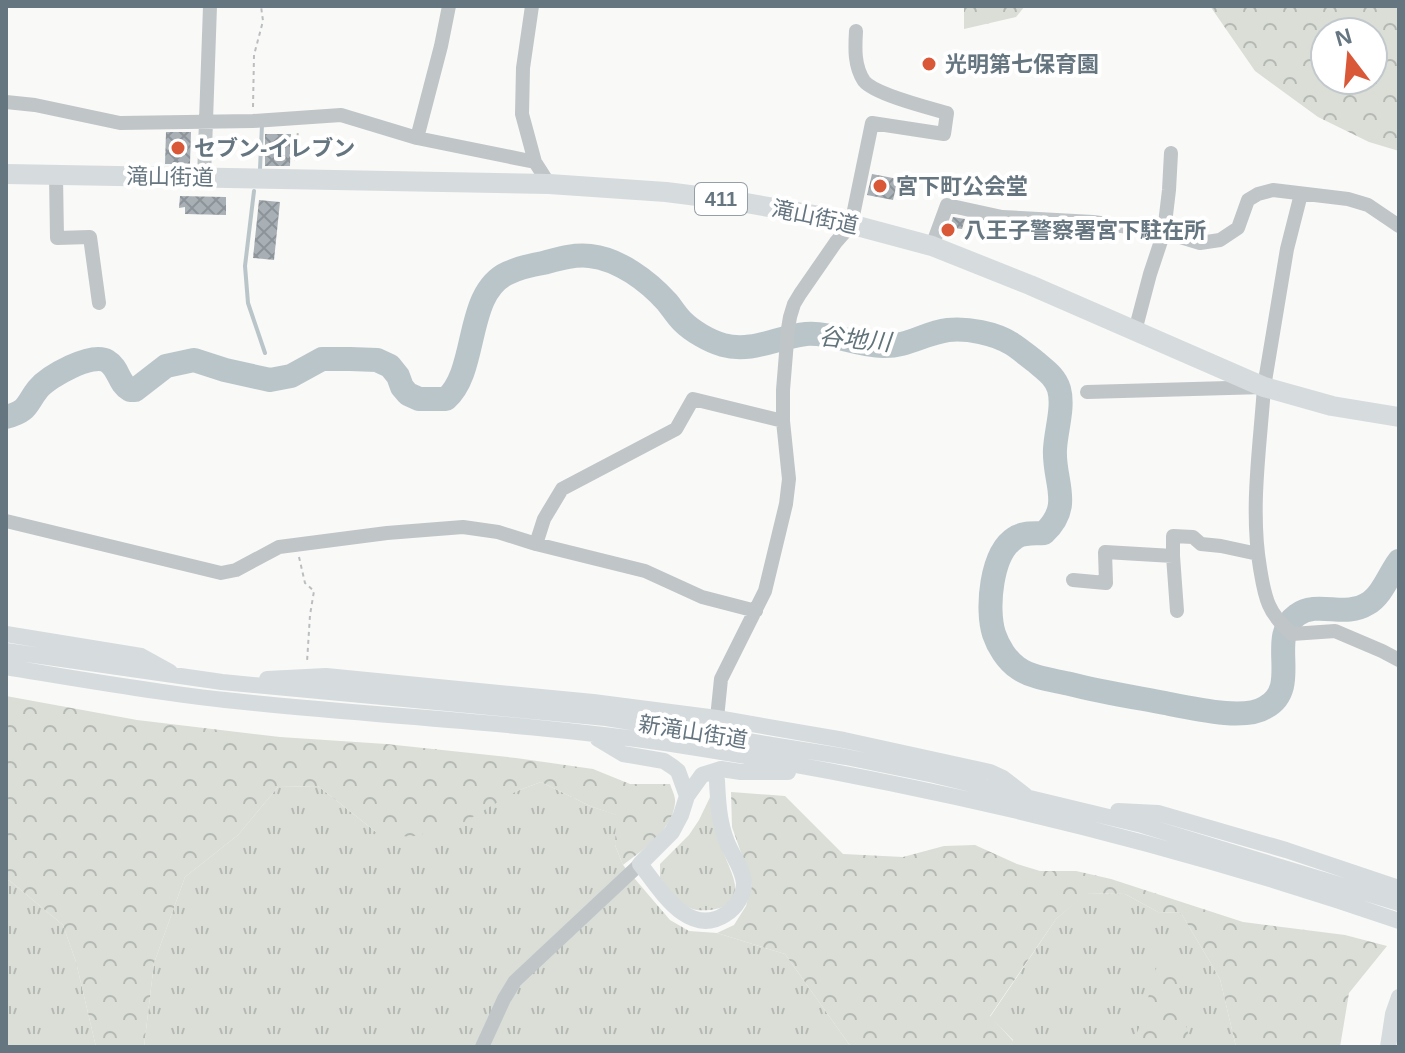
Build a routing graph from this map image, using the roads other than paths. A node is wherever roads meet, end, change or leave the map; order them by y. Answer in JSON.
{"nodes":[{"id":1,"x":210,"y":6,"type":"edge"},
{"id":2,"x":449,"y":6,"type":"edge"},
{"id":3,"x":532,"y":6,"type":"edge"},
{"id":4,"x":856,"y":31,"type":"dead end"},
{"id":5,"x":6,"y":102,"type":"edge"},
{"id":6,"x":207,"y":121,"type":"junction"},
{"id":7,"x":417,"y":138,"type":"junction"},
{"id":8,"x":1171,"y":153,"type":"dead end"},
{"id":9,"x":535,"y":162,"type":"junction"},
{"id":10,"x":6,"y":174,"type":"edge"},
{"id":11,"x":56,"y":175,"type":"junction"},
{"id":12,"x":204,"y":178,"type":"junction"},
{"id":13,"x":549,"y":184,"type":"junction"},
{"id":14,"x":1301,"y":194,"type":"junction"},
{"id":15,"x":851,"y":225,"type":"junction"},
{"id":16,"x":1399,"y":226,"type":"edge"},
{"id":17,"x":1164,"y":232,"type":"junction"},
{"id":18,"x":932,"y":246,"type":"junction"},
{"id":19,"x":99,"y":303,"type":"dead end"},
{"id":20,"x":1135,"y":331,"type":"junction"},
{"id":21,"x":1264,"y":387,"type":"junction"},
{"id":22,"x":1087,"y":392,"type":"dead end"},
{"id":23,"x":1399,"y":417,"type":"edge"},
{"id":24,"x":783,"y":421,"type":"junction"},
{"id":25,"x":6,"y":521,"type":"edge"},
{"id":26,"x":536,"y":544,"type":"junction"},
{"id":27,"x":1258,"y":554,"type":"junction"},
{"id":28,"x":1173,"y":556,"type":"junction"},
{"id":29,"x":1073,"y":580,"type":"dead end"},
{"id":30,"x":756,"y":611,"type":"junction"},
{"id":31,"x":1177,"y":611,"type":"dead end"},
{"id":32,"x":6,"y":634,"type":"edge"},
{"id":33,"x":6,"y":651,"type":"edge"},
{"id":34,"x":1399,"y":660,"type":"edge"},
{"id":35,"x":6,"y":667,"type":"edge"},
{"id":36,"x":178,"y":676,"type":"junction"},
{"id":37,"x":222,"y":682,"type":"junction"},
{"id":38,"x":717,"y":722,"type":"junction"},
{"id":39,"x":591,"y":735,"type":"junction"},
{"id":40,"x":834,"y":772,"type":"junction"},
{"id":41,"x":717,"y":781,"type":"dead end"},
{"id":42,"x":687,"y":796,"type":"junction"},
{"id":43,"x":1029,"y":798,"type":"junction"},
{"id":44,"x":1076,"y":808,"type":"junction"},
{"id":45,"x":640,"y":864,"type":"junction"},
{"id":46,"x":1399,"y":888,"type":"edge"},
{"id":47,"x":1399,"y":903,"type":"edge"},
{"id":48,"x":1399,"y":921,"type":"edge"},
{"id":49,"x":1399,"y":997,"type":"edge"},
{"id":50,"x":482,"y":1047,"type":"edge"},
{"id":51,"x":1388,"y":1047,"type":"edge"}],
"edges":[{"from":1,"to":6,"type":"street"},
{"from":2,"to":7,"type":"street"},
{"from":3,"to":9,"type":"street"},
{"from":4,"to":15,"type":"street"},
{"from":5,"to":6,"type":"street"},
{"from":6,"to":7,"type":"street"},
{"from":6,"to":12,"type":"street"},
{"from":7,"to":9,"type":"street"},
{"from":8,"to":17,"type":"street"},
{"from":9,"to":13,"type":"street"},
{"from":10,"to":11,"type":"highway","name":"滝山街道","number":"411"},
{"from":11,"to":12,"type":"highway","name":"滝山街道","number":"411"},
{"from":11,"to":19,"type":"street"},
{"from":12,"to":13,"type":"highway","name":"滝山街道","number":"411"},
{"from":13,"to":15,"type":"highway","name":"滝山街道","number":"411"},
{"from":14,"to":16,"type":"street"},
{"from":14,"to":17,"type":"street"},
{"from":14,"to":21,"type":"street"},
{"from":15,"to":18,"type":"highway","name":"滝山街道","number":"411"},
{"from":15,"to":24,"type":"street"},
{"from":17,"to":18,"type":"street"},
{"from":17,"to":20,"type":"street"},
{"from":18,"to":20,"type":"highway","name":"滝山街道","number":"411"},
{"from":20,"to":21,"type":"highway","name":"滝山街道","number":"411"},
{"from":21,"to":22,"type":"street"},
{"from":21,"to":23,"type":"highway","name":"滝山街道","number":"411"},
{"from":21,"to":27,"type":"street"},
{"from":24,"to":26,"type":"street"},
{"from":24,"to":30,"type":"street"},
{"from":25,"to":26,"type":"street"},
{"from":26,"to":30,"type":"street"},
{"from":27,"to":28,"type":"street"},
{"from":27,"to":34,"type":"street"},
{"from":28,"to":29,"type":"street"},
{"from":28,"to":31,"type":"street"},
{"from":30,"to":38,"type":"street"},
{"from":32,"to":36,"type":"main road"},
{"from":33,"to":36,"type":"main road","name":"新滝山街道"},
{"from":35,"to":39,"type":"main road","name":"新滝山街道"},
{"from":36,"to":37,"type":"main road","name":"新滝山街道"},
{"from":37,"to":38,"type":"main road"},
{"from":37,"to":43,"type":"main road","name":"新滝山街道"},
{"from":38,"to":43,"type":"main road"},
{"from":39,"to":40,"type":"main road","name":"新滝山街道"},
{"from":39,"to":42,"type":"main road"},
{"from":40,"to":42,"type":"main road"},
{"from":40,"to":48,"type":"main road","name":"新滝山街道"},
{"from":41,"to":45,"type":"main road"},
{"from":42,"to":45,"type":"main road"},
{"from":43,"to":44,"type":"main road","name":"新滝山街道"},
{"from":44,"to":46,"type":"main road"},
{"from":44,"to":47,"type":"main road","name":"新滝山街道"},
{"from":45,"to":50,"type":"street"},
{"from":49,"to":51,"type":"main road"}]}
